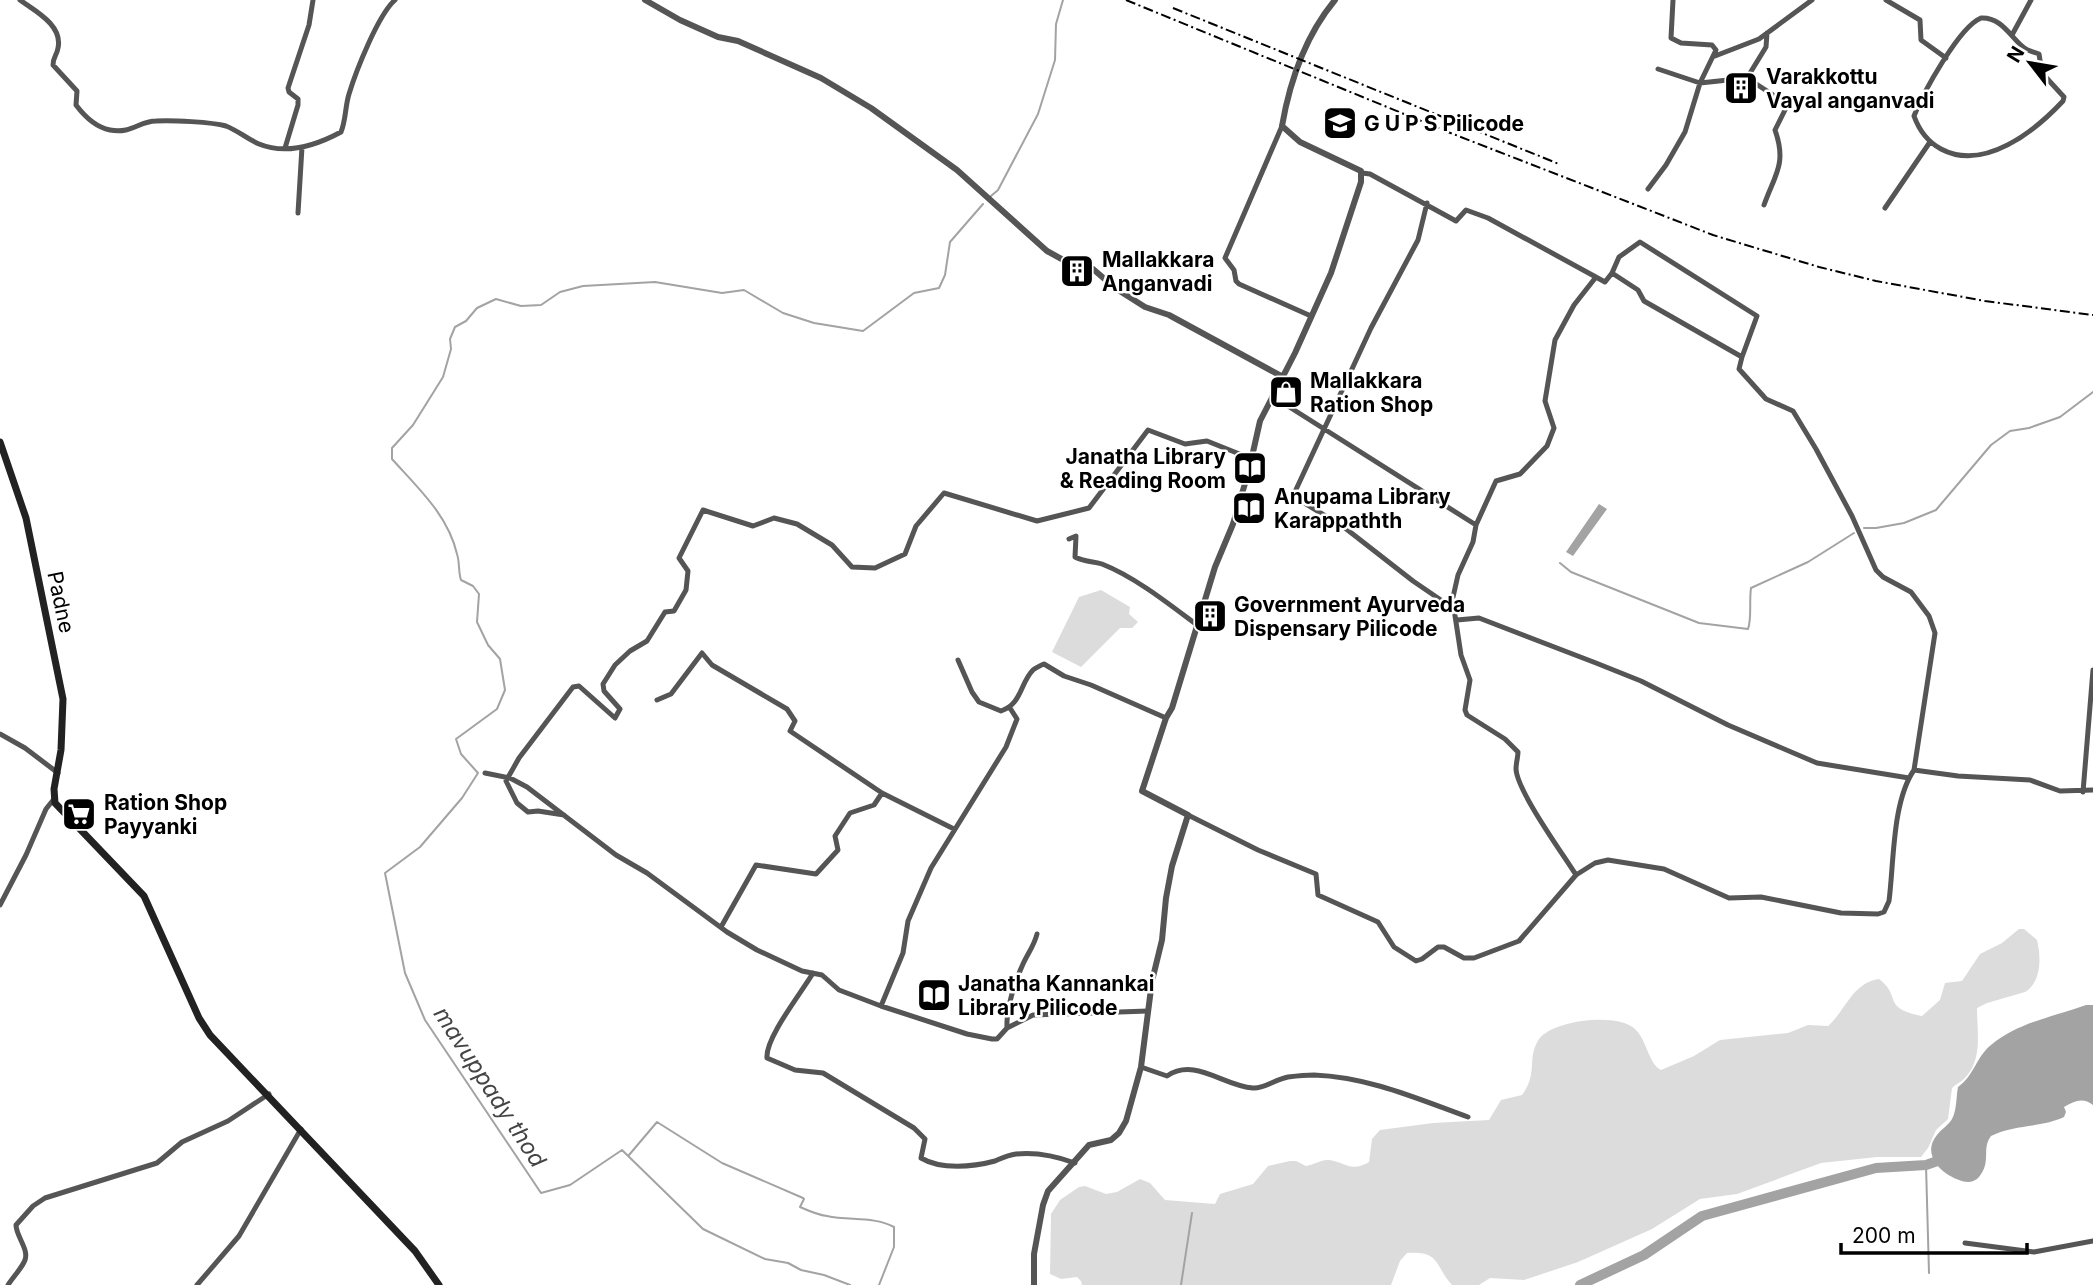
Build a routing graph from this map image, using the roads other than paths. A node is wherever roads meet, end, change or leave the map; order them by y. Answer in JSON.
{"nodes":[{"id":1,"x":20,"y":0,"type":"edge"},
{"id":2,"x":313,"y":0,"type":"edge"},
{"id":3,"x":395,"y":0,"type":"edge"},
{"id":4,"x":645,"y":0,"type":"edge"},
{"id":5,"x":1335,"y":0,"type":"edge"},
{"id":6,"x":1672,"y":0,"type":"edge"},
{"id":7,"x":1812,"y":0,"type":"edge"},
{"id":8,"x":1886,"y":0,"type":"edge"},
{"id":9,"x":2031,"y":0,"type":"edge"},
{"id":10,"x":1767,"y":33,"type":"junction"},
{"id":11,"x":2012,"y":35,"type":"junction"},
{"id":12,"x":1715,"y":56,"type":"junction"},
{"id":13,"x":1946,"y":58,"type":"junction"},
{"id":14,"x":1658,"y":69,"type":"dead end"},
{"id":15,"x":1747,"y":78,"type":"junction"},
{"id":16,"x":1700,"y":83,"type":"junction"},
{"id":17,"x":1282,"y":126,"type":"junction"},
{"id":18,"x":1930,"y":142,"type":"junction"},
{"id":19,"x":302,"y":147,"type":"junction"},
{"id":20,"x":285,"y":148,"type":"junction"},
{"id":21,"x":1362,"y":173,"type":"junction"},
{"id":22,"x":1648,"y":189,"type":"dead end"},
{"id":23,"x":1427,"y":203,"type":"junction"},
{"id":24,"x":1764,"y":205,"type":"dead end"},
{"id":25,"x":1885,"y":208,"type":"dead end"},
{"id":26,"x":298,"y":213,"type":"dead end"},
{"id":27,"x":1612,"y":273,"type":"junction"},
{"id":28,"x":1596,"y":277,"type":"junction"},
{"id":29,"x":1311,"y":316,"type":"junction"},
{"id":30,"x":1742,"y":357,"type":"junction"},
{"id":31,"x":1283,"y":377,"type":"junction"},
{"id":32,"x":1272,"y":396,"type":"junction"},
{"id":33,"x":1324,"y":429,"type":"junction"},
{"id":34,"x":0,"y":442,"type":"edge"},
{"id":35,"x":1252,"y":459,"type":"junction"},
{"id":36,"x":1476,"y":525,"type":"junction"},
{"id":37,"x":1069,"y":539,"type":"dead end"},
{"id":38,"x":1451,"y":606,"type":"junction"},
{"id":39,"x":1457,"y":620,"type":"junction"},
{"id":40,"x":1197,"y":625,"type":"junction"},
{"id":41,"x":958,"y":660,"type":"dead end"},
{"id":42,"x":2093,"y":670,"type":"edge"},
{"id":43,"x":657,"y":700,"type":"dead end"},
{"id":44,"x":1010,"y":708,"type":"junction"},
{"id":45,"x":1166,"y":718,"type":"junction"},
{"id":46,"x":0,"y":734,"type":"edge"},
{"id":47,"x":1914,"y":770,"type":"junction"},
{"id":48,"x":58,"y":773,"type":"junction"},
{"id":49,"x":485,"y":774,"type":"dead end"},
{"id":50,"x":508,"y":778,"type":"junction"},
{"id":51,"x":1909,"y":778,"type":"junction"},
{"id":52,"x":2093,"y":790,"type":"edge"},
{"id":53,"x":2083,"y":792,"type":"junction"},
{"id":54,"x":882,"y":793,"type":"junction"},
{"id":55,"x":54,"y":799,"type":"junction"},
{"id":56,"x":564,"y":815,"type":"junction"},
{"id":57,"x":1188,"y":815,"type":"junction"},
{"id":58,"x":954,"y":829,"type":"junction"},
{"id":59,"x":1576,"y":876,"type":"junction"},
{"id":60,"x":0,"y":905,"type":"edge"},
{"id":61,"x":721,"y":927,"type":"junction"},
{"id":62,"x":1037,"y":934,"type":"dead end"},
{"id":63,"x":813,"y":974,"type":"junction"},
{"id":64,"x":881,"y":1006,"type":"junction"},
{"id":65,"x":1148,"y":1011,"type":"junction"},
{"id":66,"x":1007,"y":1028,"type":"junction"},
{"id":67,"x":1141,"y":1067,"type":"junction"},
{"id":68,"x":269,"y":1094,"type":"junction"},
{"id":69,"x":1468,"y":1117,"type":"dead end"},
{"id":70,"x":301,"y":1129,"type":"junction"},
{"id":71,"x":1075,"y":1163,"type":"junction"},
{"id":72,"x":2093,"y":1241,"type":"edge"},
{"id":73,"x":1965,"y":1243,"type":"dead end"},
{"id":74,"x":8,"y":1285,"type":"edge"},
{"id":75,"x":197,"y":1285,"type":"edge"},
{"id":76,"x":439,"y":1285,"type":"edge"},
{"id":77,"x":1034,"y":1285,"type":"edge"}],
"edges":[{"from":1,"to":20,"type":"street"},
{"from":2,"to":20,"type":"street"},
{"from":3,"to":19,"type":"street"},
{"from":4,"to":31,"type":"street"},
{"from":5,"to":17,"type":"street"},
{"from":6,"to":12,"type":"street"},
{"from":7,"to":10,"type":"street"},
{"from":8,"to":13,"type":"street"},
{"from":9,"to":11,"type":"street"},
{"from":10,"to":12,"type":"street"},
{"from":10,"to":15,"type":"street"},
{"from":11,"to":13,"type":"street"},
{"from":11,"to":18,"type":"street"},
{"from":12,"to":16,"type":"street"},
{"from":13,"to":18,"type":"street"},
{"from":14,"to":16,"type":"street"},
{"from":15,"to":16,"type":"street"},
{"from":15,"to":24,"type":"street"},
{"from":16,"to":22,"type":"street"},
{"from":17,"to":21,"type":"street"},
{"from":17,"to":29,"type":"street"},
{"from":18,"to":25,"type":"street"},
{"from":19,"to":20,"type":"street"},
{"from":19,"to":26,"type":"street"},
{"from":21,"to":23,"type":"street"},
{"from":21,"to":29,"type":"street"},
{"from":23,"to":28,"type":"street"},
{"from":23,"to":33,"type":"street"},
{"from":27,"to":28,"type":"street"},
{"from":27,"to":30,"type":"street"},
{"from":27,"to":30,"type":"street"},
{"from":28,"to":36,"type":"street"},
{"from":29,"to":31,"type":"street"},
{"from":30,"to":47,"type":"street"},
{"from":31,"to":32,"type":"street"},
{"from":32,"to":33,"type":"street"},
{"from":32,"to":35,"type":"street"},
{"from":33,"to":36,"type":"street"},
{"from":33,"to":38,"type":"street"},
{"from":34,"to":48,"type":"main road","name":"Padne"},
{"from":35,"to":40,"type":"street"},
{"from":35,"to":50,"type":"street"},
{"from":36,"to":38,"type":"street"},
{"from":37,"to":40,"type":"street"},
{"from":38,"to":39,"type":"street"},
{"from":39,"to":51,"type":"street"},
{"from":39,"to":59,"type":"street"},
{"from":40,"to":45,"type":"street"},
{"from":41,"to":44,"type":"street"},
{"from":42,"to":53,"type":"street"},
{"from":43,"to":54,"type":"street"},
{"from":44,"to":45,"type":"street"},
{"from":44,"to":58,"type":"street"},
{"from":45,"to":57,"type":"street"},
{"from":46,"to":48,"type":"street"},
{"from":47,"to":51,"type":"street"},
{"from":47,"to":53,"type":"street"},
{"from":48,"to":55,"type":"main road","name":"Padne"},
{"from":49,"to":50,"type":"street"},
{"from":50,"to":56,"type":"street"},
{"from":50,"to":56,"type":"street"},
{"from":51,"to":59,"type":"street"},
{"from":52,"to":53,"type":"street"},
{"from":54,"to":58,"type":"street"},
{"from":54,"to":61,"type":"street"},
{"from":55,"to":60,"type":"street"},
{"from":55,"to":68,"type":"main road"},
{"from":56,"to":61,"type":"street"},
{"from":57,"to":59,"type":"street"},
{"from":57,"to":65,"type":"street"},
{"from":58,"to":64,"type":"street"},
{"from":61,"to":63,"type":"street"},
{"from":62,"to":66,"type":"street"},
{"from":63,"to":64,"type":"street"},
{"from":63,"to":71,"type":"street"},
{"from":64,"to":66,"type":"street"},
{"from":65,"to":66,"type":"street"},
{"from":65,"to":67,"type":"street"},
{"from":67,"to":69,"type":"street"},
{"from":67,"to":71,"type":"street"},
{"from":68,"to":70,"type":"main road"},
{"from":68,"to":74,"type":"street"},
{"from":70,"to":75,"type":"street"},
{"from":70,"to":76,"type":"main road"},
{"from":71,"to":77,"type":"street"},
{"from":72,"to":73,"type":"street"}]}
